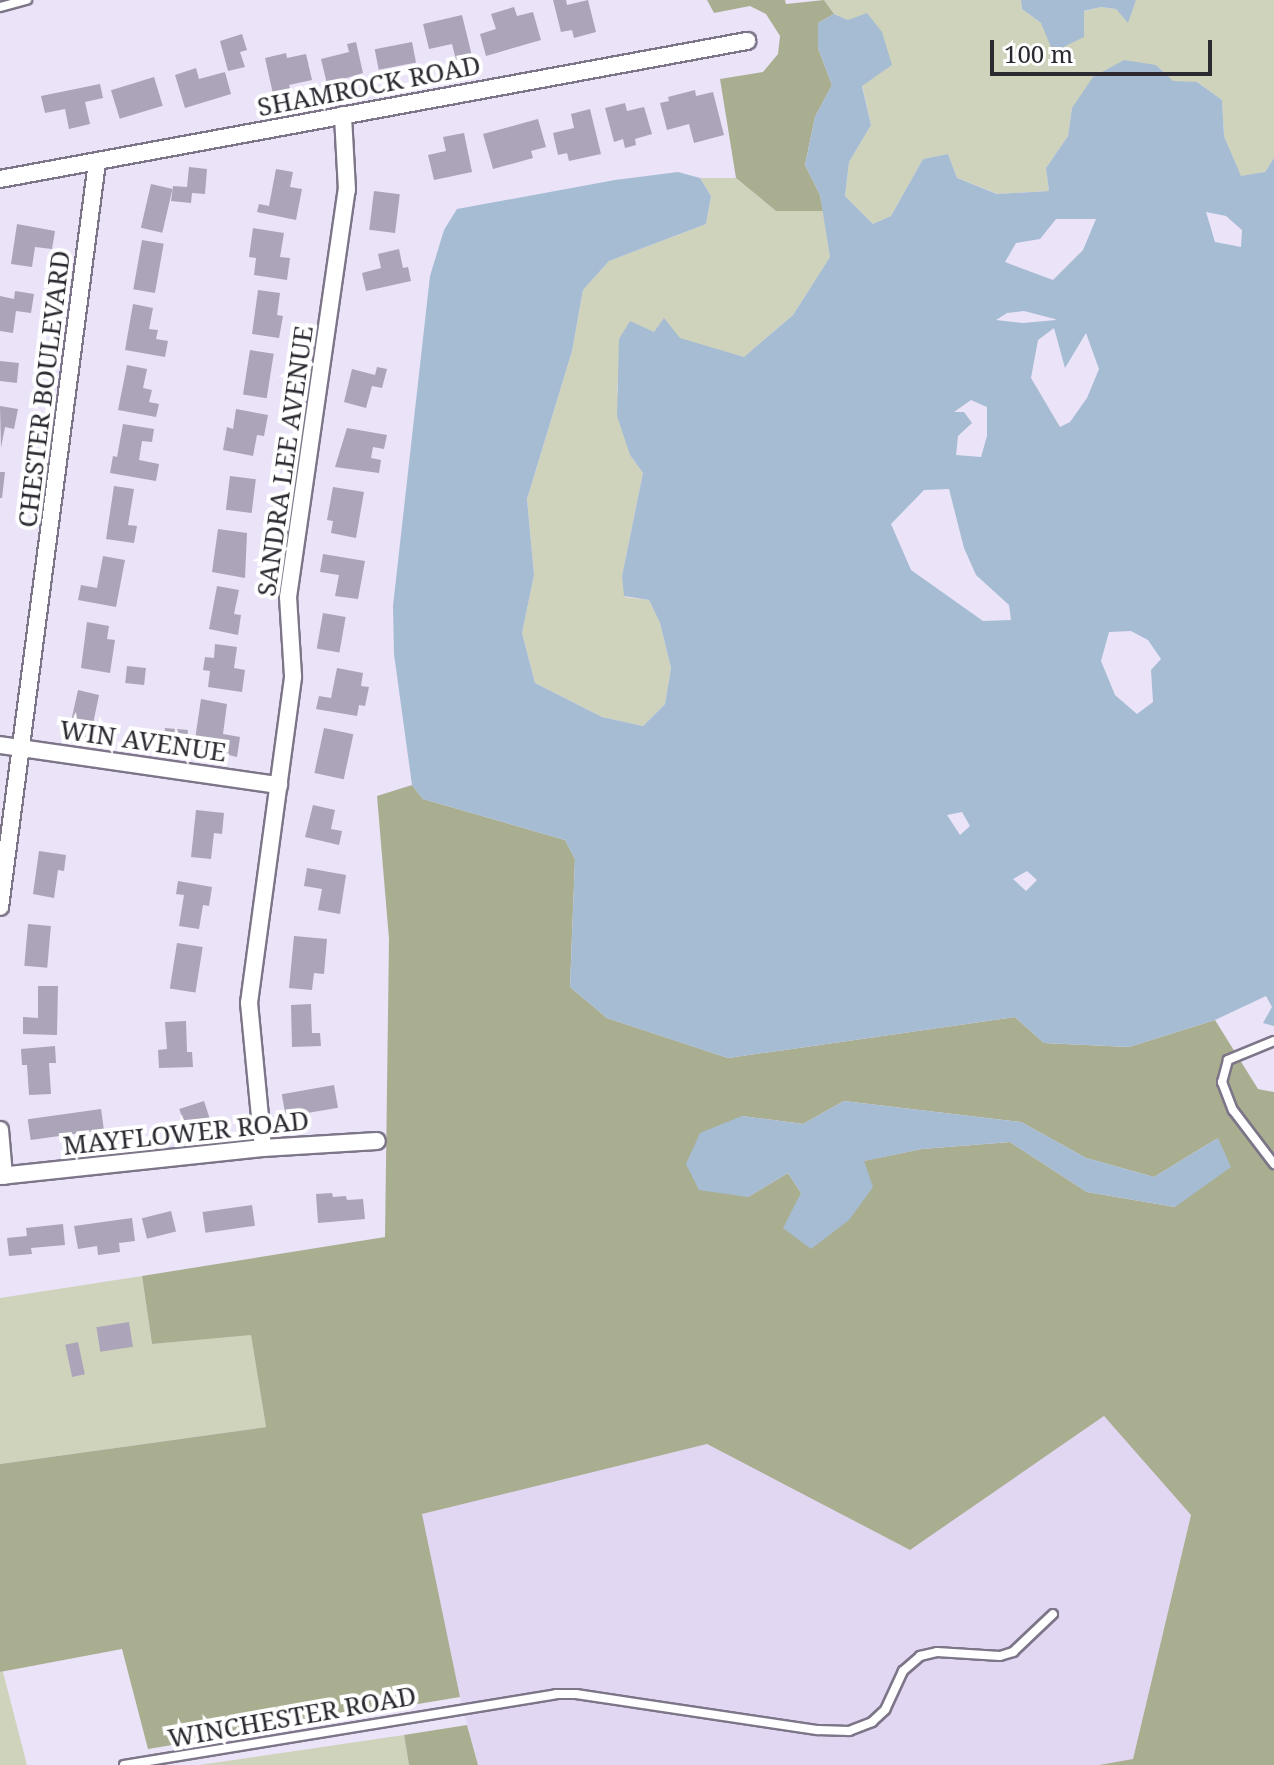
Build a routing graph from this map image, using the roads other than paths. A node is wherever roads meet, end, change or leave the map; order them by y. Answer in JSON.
{"nodes":[{"id":1,"x":27,"y":0,"type":"edge"},
{"id":2,"x":0,"y":7,"type":"edge"},
{"id":3,"x":747,"y":41,"type":"dead end"},
{"id":4,"x":343,"y":115,"type":"junction"},
{"id":5,"x":97,"y":162,"type":"junction"},
{"id":6,"x":0,"y":179,"type":"edge"},
{"id":7,"x":0,"y":745,"type":"edge"},
{"id":8,"x":23,"y":748,"type":"junction"},
{"id":9,"x":279,"y":785,"type":"junction"},
{"id":10,"x":0,"y":907,"type":"edge"},
{"id":11,"x":1274,"y":1041,"type":"edge"},
{"id":12,"x":0,"y":1130,"type":"edge"},
{"id":13,"x":377,"y":1141,"type":"dead end"},
{"id":14,"x":263,"y":1148,"type":"junction"},
{"id":15,"x":1274,"y":1164,"type":"edge"},
{"id":16,"x":2,"y":1176,"type":"edge"},
{"id":17,"x":1053,"y":1614,"type":"dead end"},
{"id":18,"x":124,"y":1765,"type":"edge"}],
"edges":[{"from":1,"to":2,"type":"lane"},
{"from":3,"to":4,"type":"street","name":"SHAMROCK ROAD"},
{"from":4,"to":5,"type":"street","name":"SHAMROCK ROAD"},
{"from":4,"to":9,"type":"street","name":"SANDRA LEE AVENUE"},
{"from":5,"to":6,"type":"street","name":"SHAMROCK ROAD"},
{"from":5,"to":8,"type":"street","name":"CHESTER BOULEVARD"},
{"from":7,"to":8,"type":"street","name":"WIN AVENUE"},
{"from":8,"to":9,"type":"street","name":"WIN AVENUE"},
{"from":8,"to":10,"type":"street","name":"CHESTER BOULEVARD"},
{"from":9,"to":14,"type":"street","name":"SANDRA LEE AVENUE"},
{"from":11,"to":15,"type":"lane"},
{"from":12,"to":16,"type":"street"},
{"from":13,"to":14,"type":"street","name":"MAYFLOWER ROAD"},
{"from":14,"to":16,"type":"street","name":"MAYFLOWER ROAD"},
{"from":17,"to":18,"type":"lane","name":"WINCHESTER ROAD"}]}
